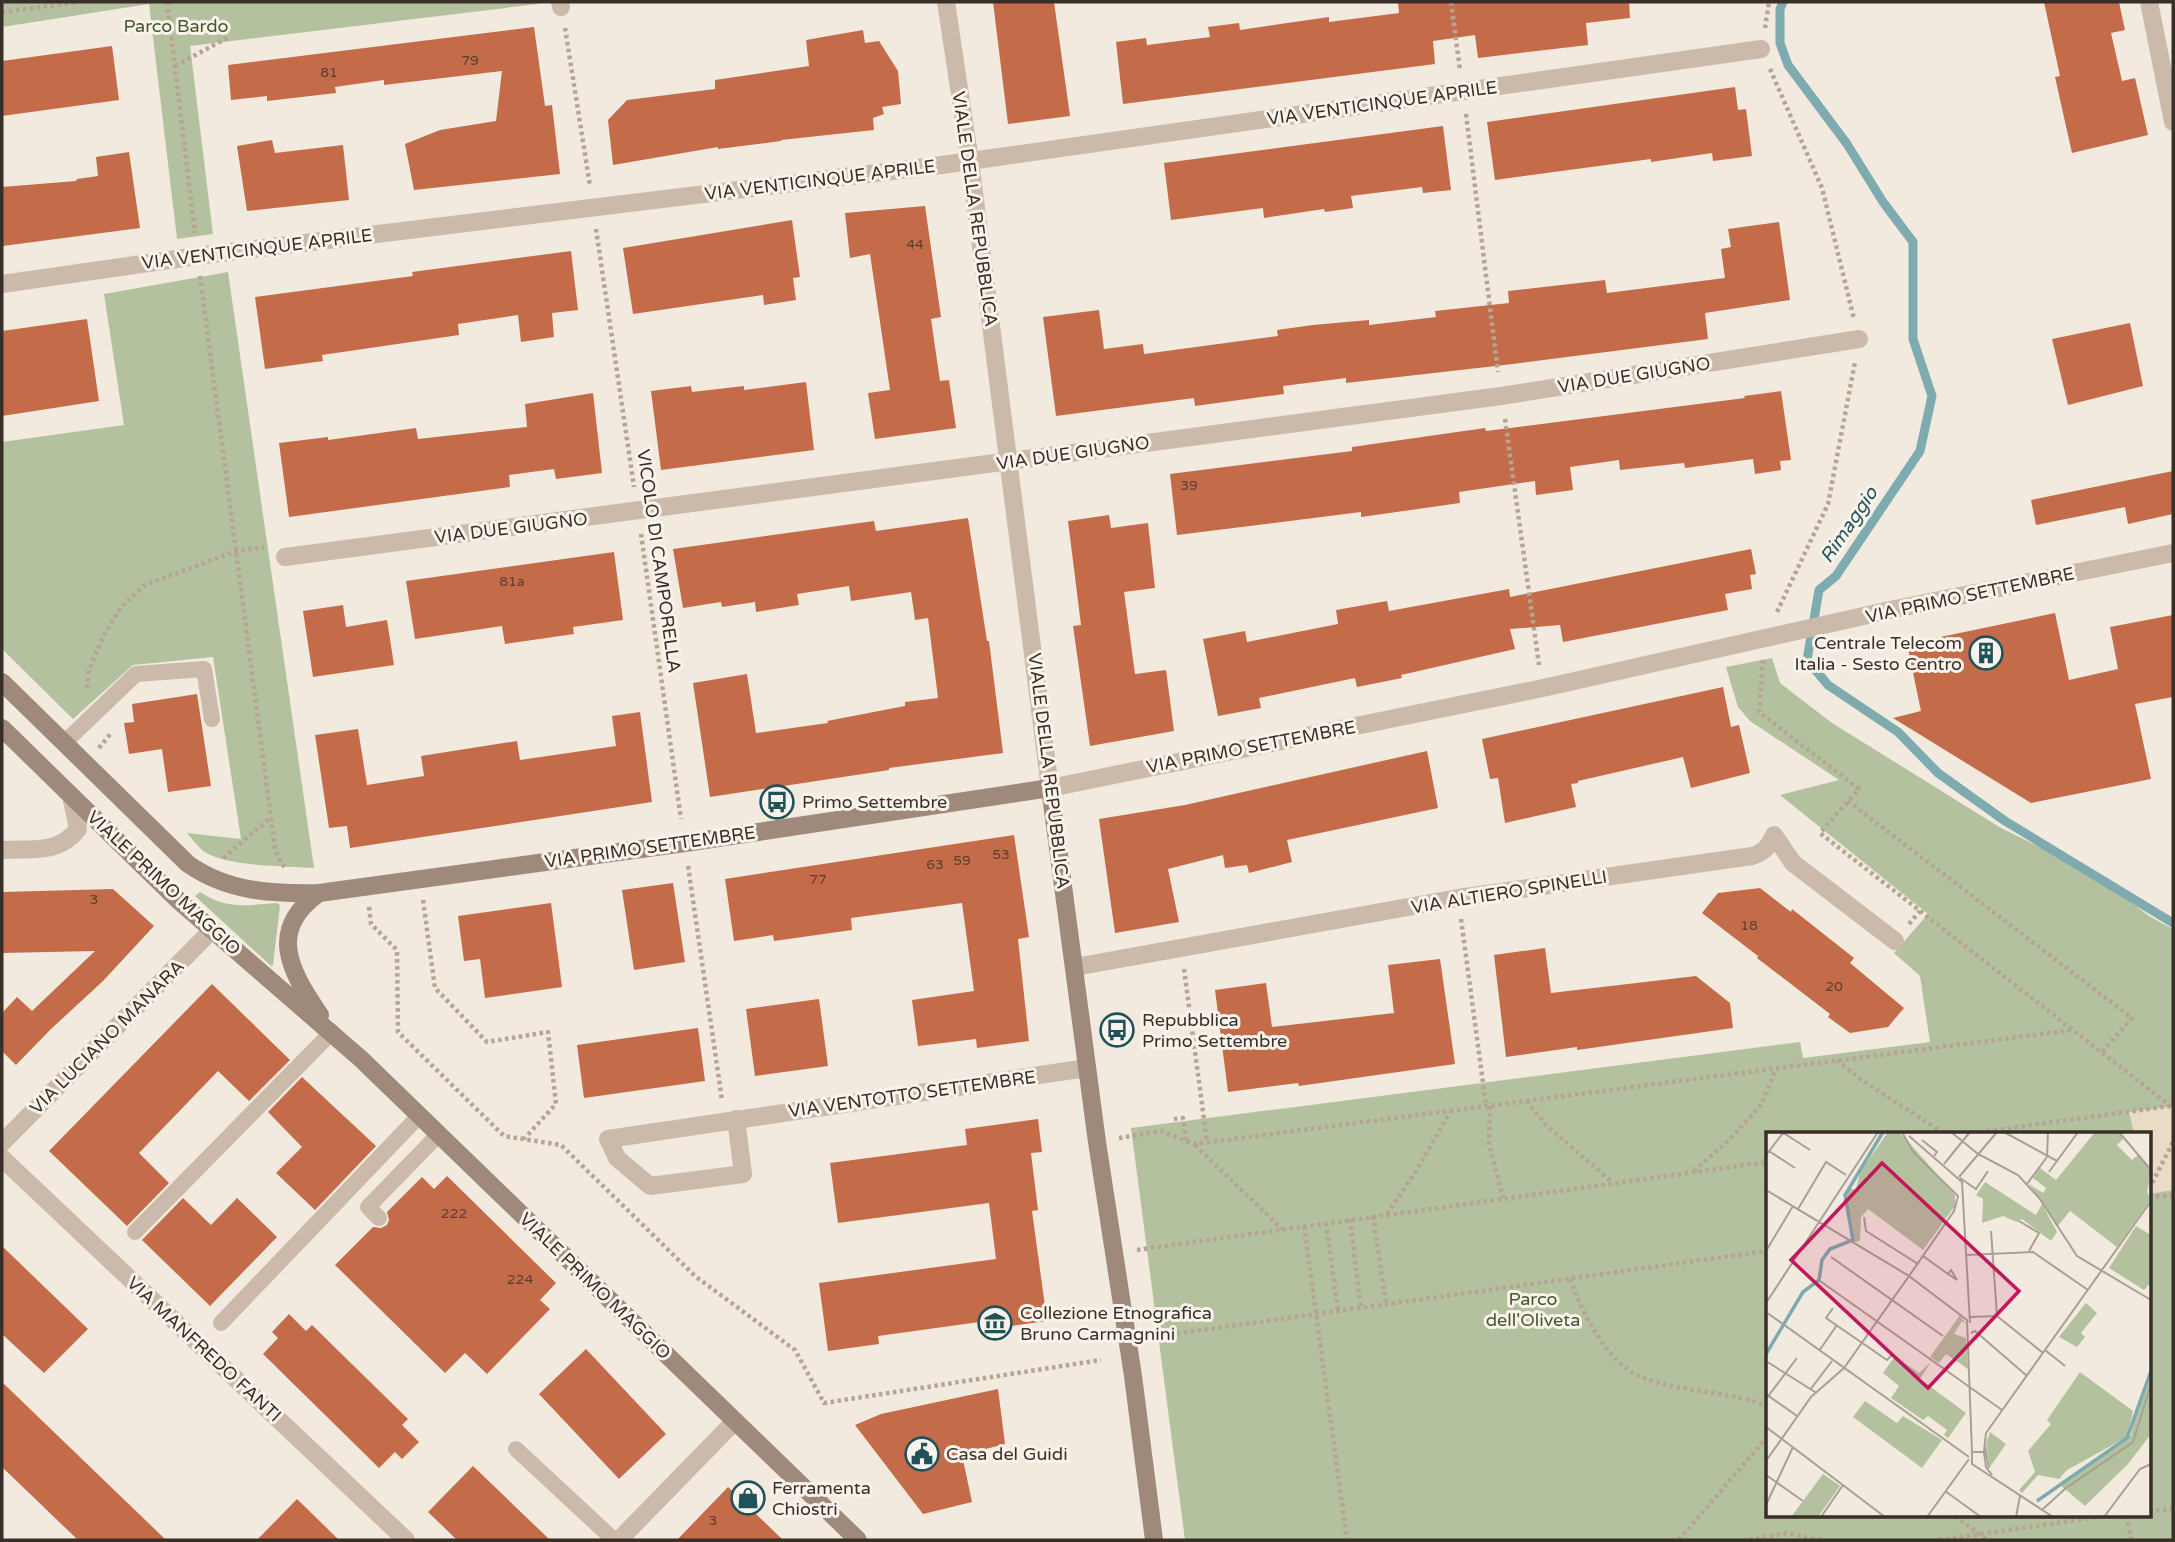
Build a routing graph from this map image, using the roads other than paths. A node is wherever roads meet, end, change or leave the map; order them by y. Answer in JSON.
{"nodes":[{"id":1,"x":946,"y":2,"type":"edge"},
{"id":2,"x":2149,"y":2,"type":"edge"},
{"id":3,"x":1762,"y":49,"type":"road end"},
{"id":4,"x":2173,"y":122,"type":"edge"},
{"id":5,"x":970,"y":161,"type":"junction"},
{"id":6,"x":2,"y":284,"type":"edge"},
{"id":7,"x":1859,"y":339,"type":"road end"},
{"id":8,"x":1008,"y":461,"type":"junction"},
{"id":9,"x":279,"y":551,"type":"road end"},
{"id":10,"x":2173,"y":553,"type":"edge"},
{"id":11,"x":2,"y":682,"type":"edge"},
{"id":12,"x":212,"y":719,"type":"dead end"},
{"id":13,"x":2,"y":728,"type":"edge"},
{"id":14,"x":64,"y":743,"type":"junction"},
{"id":15,"x":1051,"y":788,"type":"junction"},
{"id":16,"x":71,"y":796,"type":"junction"},
{"id":17,"x":2,"y":850,"type":"edge"},
{"id":18,"x":188,"y":864,"type":"joint"},
{"id":19,"x":319,"y":893,"type":"junction"},
{"id":20,"x":212,"y":930,"type":"junction"},
{"id":21,"x":1895,"y":941,"type":"dead end"},
{"id":22,"x":1075,"y":967,"type":"junction"},
{"id":23,"x":332,"y":1032,"type":"junction"},
{"id":24,"x":1087,"y":1068,"type":"junction"},
{"id":25,"x":420,"y":1115,"type":"junction"},
{"id":26,"x":731,"y":1119,"type":"junction"},
{"id":27,"x":439,"y":1134,"type":"junction"},
{"id":28,"x":2,"y":1143,"type":"edge"},
{"id":29,"x":2,"y":1158,"type":"edge"},
{"id":30,"x":379,"y":1218,"type":"dead end"},
{"id":31,"x":135,"y":1232,"type":"dead end"},
{"id":32,"x":222,"y":1323,"type":"dead end"},
{"id":33,"x":735,"y":1421,"type":"junction"},
{"id":34,"x":516,"y":1448,"type":"dead end"},
{"id":35,"x":406,"y":1540,"type":"edge"},
{"id":36,"x":617,"y":1540,"type":"edge"},
{"id":37,"x":858,"y":1540,"type":"edge"},
{"id":38,"x":1154,"y":1540,"type":"edge"}],
"edges":[{"from":1,"to":5,"type":"street","name":"VIALE DELLA REPUBBLICA"},
{"from":2,"to":4,"type":"street"},
{"from":3,"to":5,"type":"street","name":"VIA VENTICINQUE APRILE"},
{"from":5,"to":6,"type":"street","name":"VIA VENTICINQUE APRILE"},
{"from":5,"to":8,"type":"street","name":"VIALE DELLA REPUBBLICA"},
{"from":7,"to":8,"type":"street","name":"VIA DUE GIUGNO"},
{"from":8,"to":9,"type":"street","name":"VIA DUE GIUGNO"},
{"from":8,"to":15,"type":"street","name":"VIALE DELLA REPUBBLICA"},
{"from":10,"to":15,"type":"street","name":"VIA PRIMO SETTEMBRE"},
{"from":11,"to":14,"type":"main road","name":"VIALE PRIMO MAGGIO"},
{"from":12,"to":14,"type":"lane"},
{"from":13,"to":16,"type":"main road","name":"VIALE PRIMO MAGGIO"},
{"from":14,"to":18,"type":"main road","name":"VIALE PRIMO MAGGIO"},
{"from":15,"to":19,"type":"main road","name":"VIA PRIMO SETTEMBRE"},
{"from":15,"to":22,"type":"main road","name":"VIALE DELLA REPUBBLICA"},
{"from":16,"to":17,"type":"street"},
{"from":16,"to":20,"type":"main road","name":"VIALE PRIMO MAGGIO"},
{"from":18,"to":19,"type":"main road","name":"VIA PRIMO SETTEMBRE"},
{"from":19,"to":23,"type":"main road","name":"VIALE PRIMO MAGGIO"},
{"from":20,"to":23,"type":"main road","name":"VIALE PRIMO MAGGIO"},
{"from":20,"to":28,"type":"street","name":"VIA LUCIANO MANARA"},
{"from":21,"to":22,"type":"street","name":"VIA ALTIERO SPINELLI"},
{"from":22,"to":24,"type":"main road","name":"VIALE DELLA REPUBBLICA"},
{"from":23,"to":25,"type":"main road","name":"VIALE PRIMO MAGGIO"},
{"from":23,"to":31,"type":"lane"},
{"from":24,"to":26,"type":"street","name":"VIA VENTOTTO SETTEMBRE"},
{"from":24,"to":38,"type":"main road","name":"VIALE DELLA REPUBBLICA"},
{"from":25,"to":27,"type":"main road","name":"VIALE PRIMO MAGGIO"},
{"from":25,"to":32,"type":"lane"},
{"from":26,"to":26,"type":"street","name":"VIA VENTOTTO SETTEMBRE"},
{"from":27,"to":30,"type":"lane"},
{"from":27,"to":33,"type":"main road","name":"VIALE PRIMO MAGGIO"},
{"from":29,"to":35,"type":"street","name":"VIA MANFREDO FANTI"},
{"from":33,"to":36,"type":"street"},
{"from":33,"to":37,"type":"main road","name":"VIALE PRIMO MAGGIO"},
{"from":34,"to":36,"type":"lane"}]}
